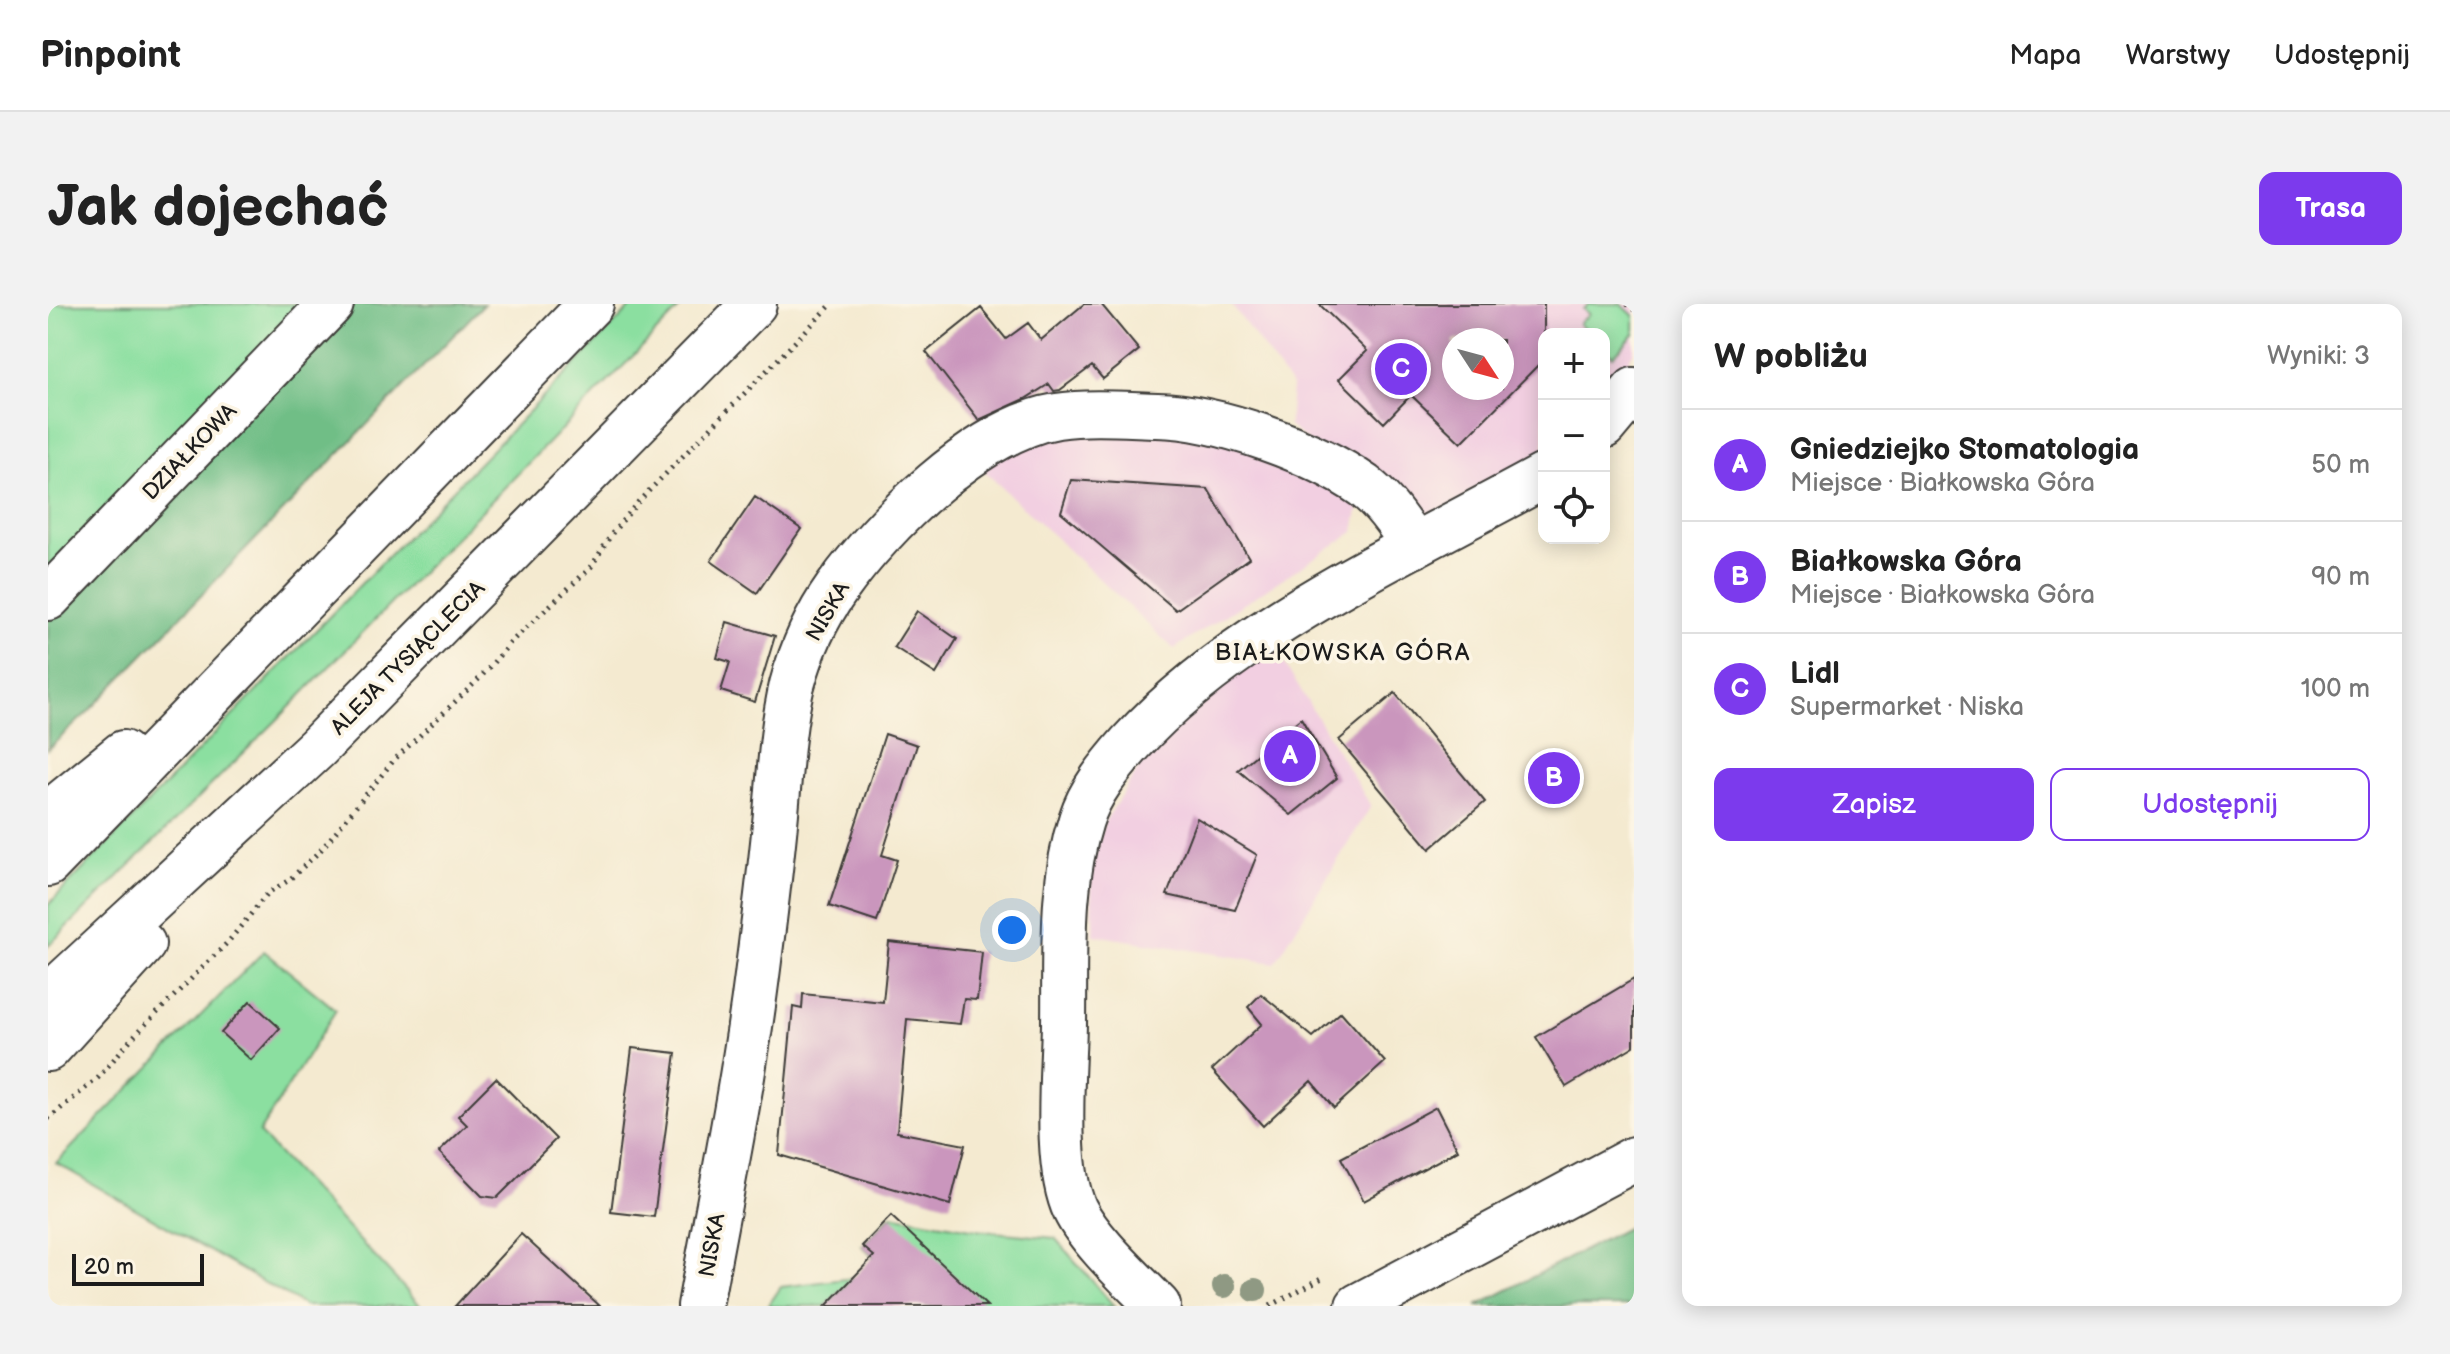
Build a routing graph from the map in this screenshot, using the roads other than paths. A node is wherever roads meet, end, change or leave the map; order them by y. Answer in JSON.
{"nodes":[{"id":1,"x":331,"y":304,"type":"edge"},
{"id":2,"x":591,"y":304,"type":"edge"},
{"id":3,"x":754,"y":304,"type":"edge"},
{"id":4,"x":1634,"y":390,"type":"edge"},
{"id":5,"x":1610,"y":419,"type":"edge"},
{"id":6,"x":1538,"y":479,"type":"edge"},
{"id":7,"x":1413,"y":546,"type":"junction"},
{"id":8,"x":48,"y":598,"type":"edge"},
{"id":9,"x":281,"y":625,"type":"junction"},
{"id":10,"x":317,"y":748,"type":"junction"},
{"id":11,"x":48,"y":814,"type":"edge"},
{"id":12,"x":48,"y":864,"type":"edge"},
{"id":13,"x":48,"y":997,"type":"edge"},
{"id":14,"x":48,"y":1049,"type":"edge"},
{"id":15,"x":1634,"y":1159,"type":"edge"},
{"id":16,"x":700,"y":1306,"type":"edge"},
{"id":17,"x":1158,"y":1306,"type":"edge"},
{"id":18,"x":1358,"y":1306,"type":"edge"}],
"edges":[{"from":1,"to":8,"type":"street","name":"DZIAŁKOWA"},
{"from":2,"to":9,"type":"street"},
{"from":3,"to":10,"type":"street","name":"ALEJA TYSIĄCLECIA"},
{"from":4,"to":5,"type":"street"},
{"from":6,"to":7,"type":"street"},
{"from":7,"to":16,"type":"street","name":"NISKA"},
{"from":7,"to":17,"type":"street"},
{"from":9,"to":11,"type":"street"},
{"from":9,"to":12,"type":"street"},
{"from":10,"to":13,"type":"street","name":"ALEJA TYSIĄCLECIA"},
{"from":10,"to":14,"type":"street"},
{"from":15,"to":18,"type":"street"}]}
